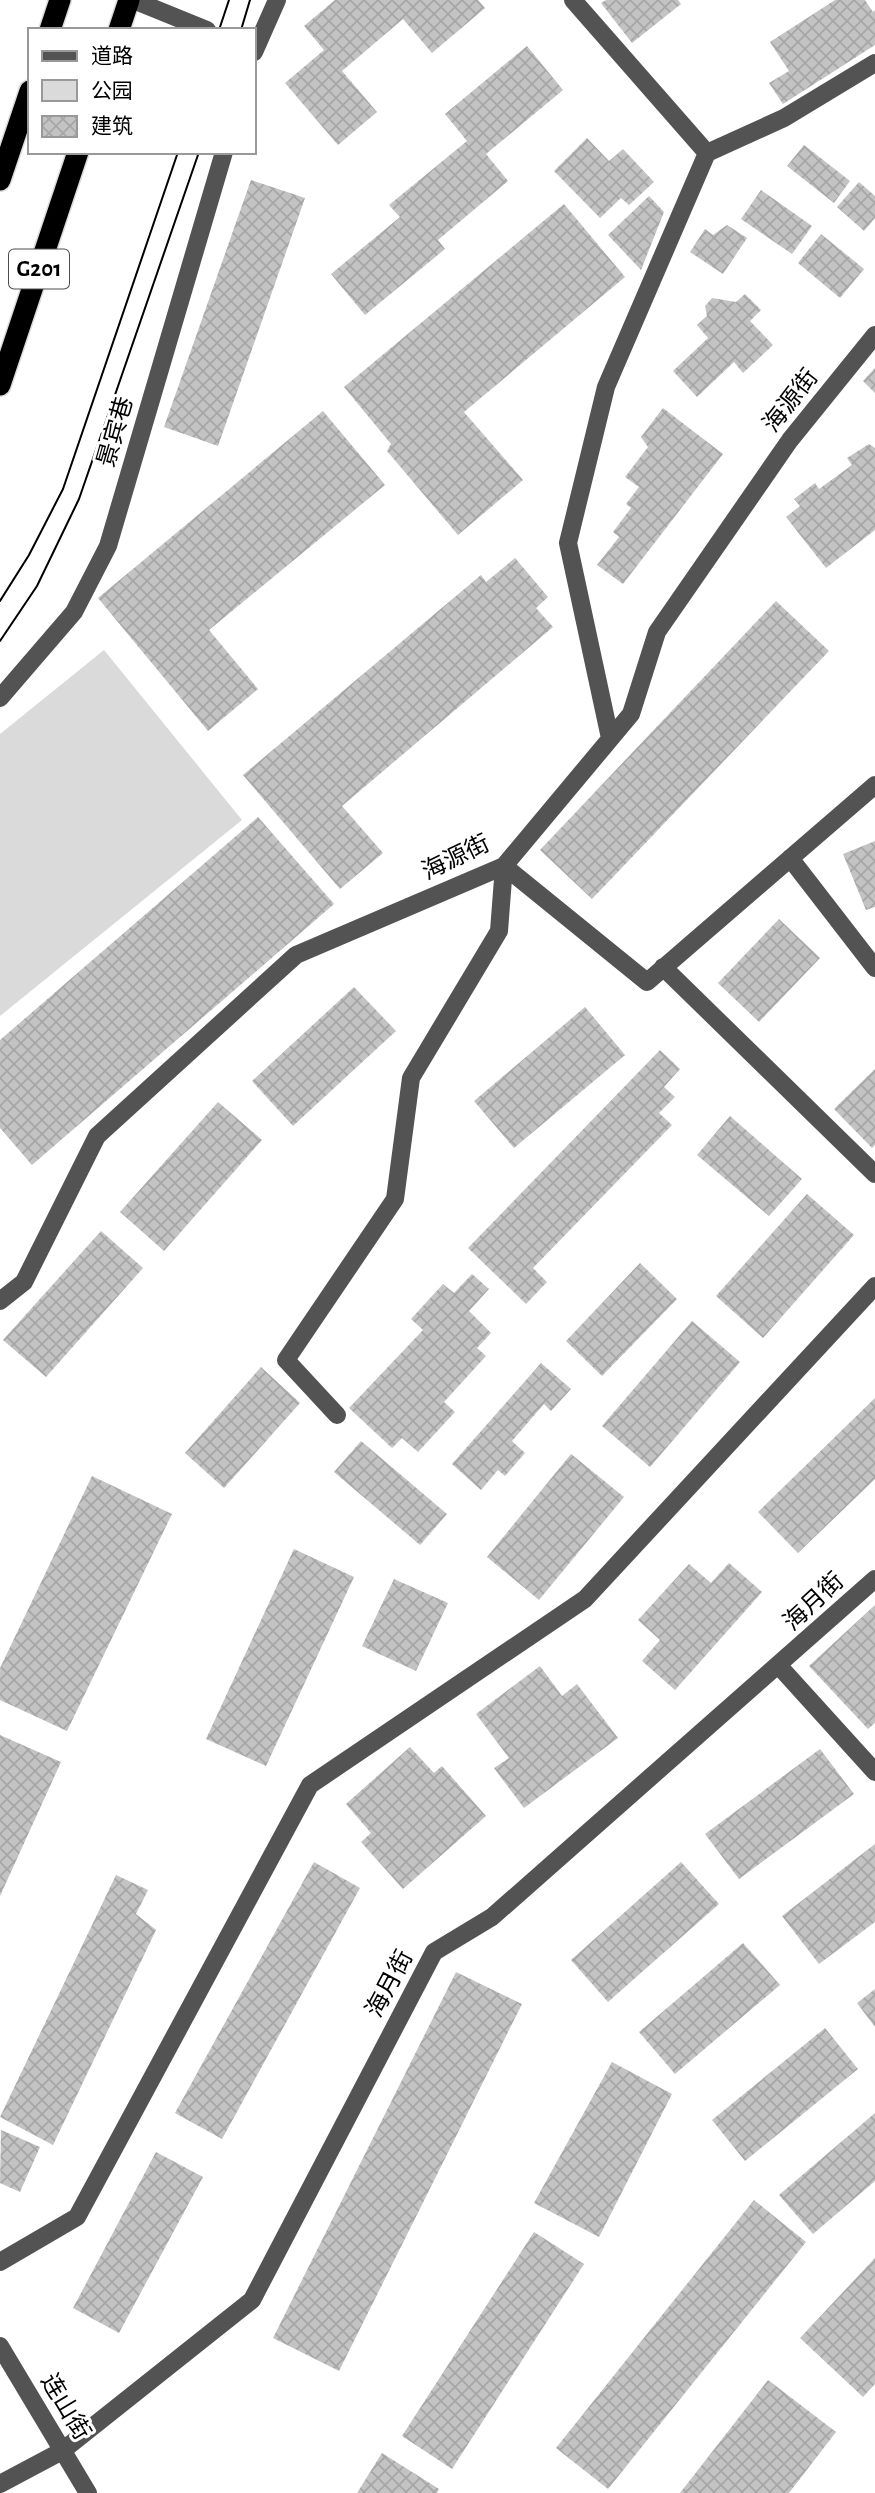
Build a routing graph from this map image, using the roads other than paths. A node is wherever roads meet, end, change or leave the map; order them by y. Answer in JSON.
{"nodes":[{"id":1,"x":60,"y":0,"type":"edge"},
{"id":2,"x":131,"y":0,"type":"edge"},
{"id":3,"x":277,"y":0,"type":"edge"},
{"id":4,"x":573,"y":0,"type":"edge"},
{"id":5,"x":51,"y":28,"type":"edge"},
{"id":6,"x":120,"y":28,"type":"edge"},
{"id":7,"x":202,"y":28,"type":"edge"},
{"id":8,"x":256,"y":46,"type":"edge"},
{"id":9,"x":875,"y":63,"type":"edge"},
{"id":10,"x":28,"y":97,"type":"edge"},
{"id":11,"x":707,"y":153,"type":"junction"},
{"id":12,"x":77,"y":154,"type":"edge"},
{"id":13,"x":223,"y":154,"type":"edge"},
{"id":14,"x":0,"y":180,"type":"edge"},
{"id":15,"x":875,"y":335,"type":"edge"},
{"id":16,"x":0,"y":385,"type":"edge"},
{"id":17,"x":0,"y":698,"type":"edge"},
{"id":18,"x":610,"y":738,"type":"junction"},
{"id":19,"x":875,"y":785,"type":"edge"},
{"id":20,"x":790,"y":858,"type":"junction"},
{"id":21,"x":504,"y":866,"type":"junction"},
{"id":22,"x":663,"y":967,"type":"junction"},
{"id":23,"x":875,"y":968,"type":"edge"},
{"id":24,"x":875,"y":1174,"type":"edge"},
{"id":25,"x":875,"y":1286,"type":"edge"},
{"id":26,"x":0,"y":1301,"type":"edge"},
{"id":27,"x":337,"y":1415,"type":"dead end"},
{"id":28,"x":875,"y":1578,"type":"edge"},
{"id":29,"x":779,"y":1666,"type":"junction"},
{"id":30,"x":875,"y":1772,"type":"edge"},
{"id":31,"x":0,"y":2262,"type":"edge"},
{"id":32,"x":0,"y":2346,"type":"edge"},
{"id":33,"x":62,"y":2451,"type":"junction"},
{"id":34,"x":0,"y":2484,"type":"edge"},
{"id":35,"x":88,"y":2493,"type":"edge"}],
"edges":[{"from":1,"to":5,"type":"highway"},
{"from":2,"to":6,"type":"highway"},
{"from":2,"to":7,"type":"street"},
{"from":3,"to":8,"type":"street"},
{"from":4,"to":11,"type":"street"},
{"from":9,"to":11,"type":"street"},
{"from":10,"to":14,"type":"highway"},
{"from":11,"to":18,"type":"street"},
{"from":12,"to":16,"type":"highway","number":"G201"},
{"from":13,"to":17,"type":"street","name":"景宾巷"},
{"from":15,"to":18,"type":"street","name":"海源街"},
{"from":18,"to":21,"type":"street","name":"海源街"},
{"from":19,"to":20,"type":"street"},
{"from":20,"to":22,"type":"street"},
{"from":20,"to":23,"type":"street"},
{"from":21,"to":22,"type":"street"},
{"from":21,"to":26,"type":"street","name":"海源街"},
{"from":21,"to":27,"type":"street"},
{"from":22,"to":24,"type":"street"},
{"from":25,"to":31,"type":"street"},
{"from":28,"to":29,"type":"street","name":"海月街"},
{"from":29,"to":30,"type":"street"},
{"from":29,"to":33,"type":"street","name":"海月街"},
{"from":32,"to":33,"type":"street","name":"连山街"},
{"from":33,"to":34,"type":"street","name":"海月街"},
{"from":33,"to":35,"type":"street","name":"连山街"}]}
